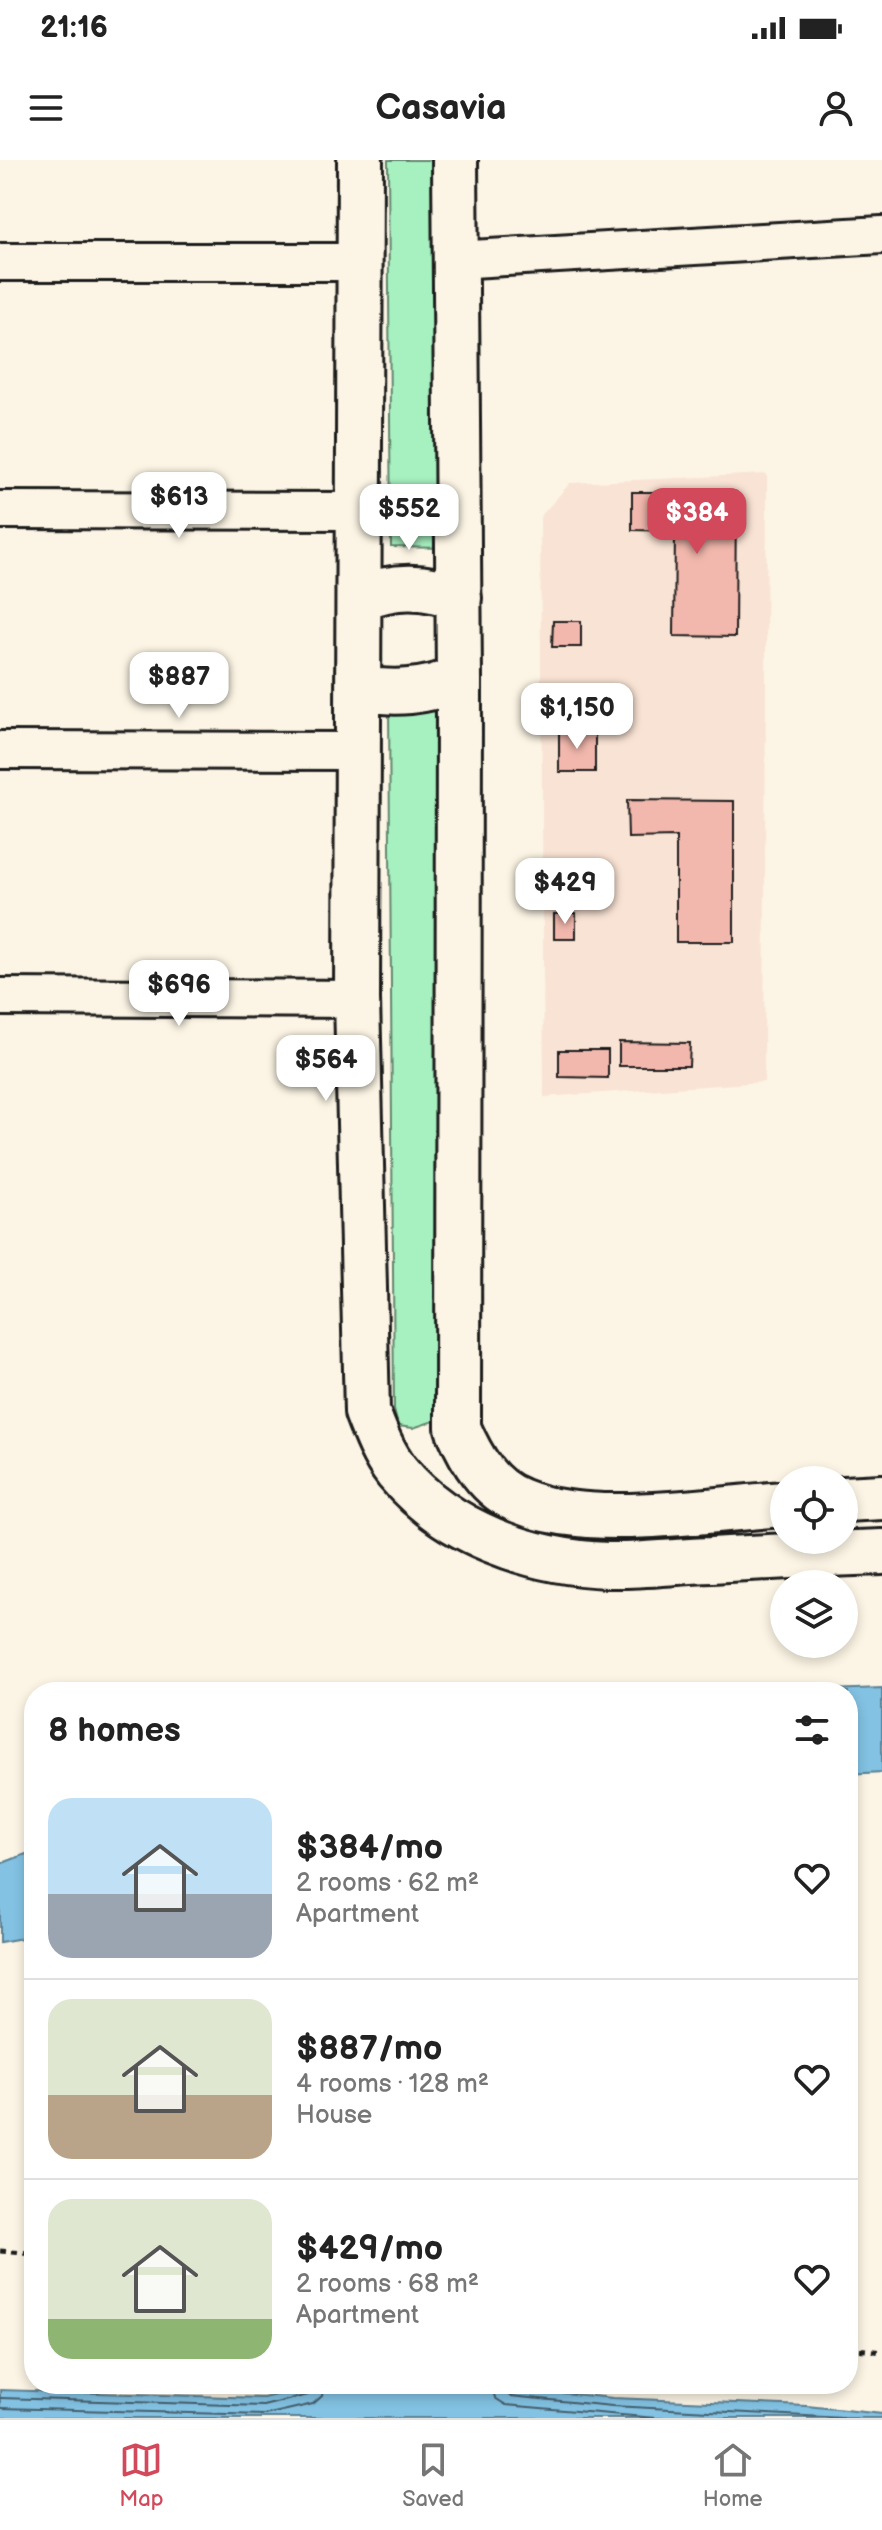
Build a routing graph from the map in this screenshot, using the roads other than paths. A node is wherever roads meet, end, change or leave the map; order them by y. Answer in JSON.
{"nodes":[{"id":1,"x":360,"y":160,"type":"edge"},
{"id":2,"x":455,"y":160,"type":"edge"},
{"id":3,"x":882,"y":235,"type":"edge"},
{"id":4,"x":454,"y":260,"type":"junction"},
{"id":5,"x":0,"y":262,"type":"edge"},
{"id":6,"x":360,"y":262,"type":"junction"},
{"id":7,"x":0,"y":510,"type":"edge"},
{"id":8,"x":359,"y":511,"type":"junction"},
{"id":9,"x":360,"y":598,"type":"junction"},
{"id":10,"x":459,"y":598,"type":"junction"},
{"id":11,"x":459,"y":679,"type":"junction"},
{"id":12,"x":359,"y":688,"type":"junction"},
{"id":13,"x":0,"y":750,"type":"edge"},
{"id":14,"x":358,"y":751,"type":"junction"},
{"id":15,"x":0,"y":997,"type":"edge"},
{"id":16,"x":357,"y":999,"type":"junction"},
{"id":17,"x":483,"y":1474,"type":"junction"},
{"id":18,"x":882,"y":1497,"type":"edge"},
{"id":19,"x":858,"y":1498,"type":"edge"},
{"id":20,"x":770,"y":1505,"type":"edge"},
{"id":21,"x":458,"y":1524,"type":"junction"},
{"id":22,"x":882,"y":1552,"type":"edge"}],
"edges":[{"from":1,"to":6,"type":"main road"},
{"from":2,"to":4,"type":"main road"},
{"from":3,"to":4,"type":"street"},
{"from":4,"to":10,"type":"main road"},
{"from":5,"to":6,"type":"street"},
{"from":6,"to":8,"type":"main road"},
{"from":7,"to":8,"type":"street"},
{"from":8,"to":9,"type":"main road"},
{"from":9,"to":10,"type":"main road"},
{"from":9,"to":12,"type":"main road"},
{"from":10,"to":11,"type":"main road"},
{"from":11,"to":12,"type":"main road"},
{"from":11,"to":17,"type":"main road"},
{"from":12,"to":14,"type":"main road"},
{"from":13,"to":14,"type":"street"},
{"from":14,"to":16,"type":"main road"},
{"from":15,"to":16,"type":"street"},
{"from":16,"to":21,"type":"main road"},
{"from":17,"to":20,"type":"main road"},
{"from":17,"to":21,"type":"main road"},
{"from":18,"to":19,"type":"main road"},
{"from":21,"to":22,"type":"main road"}]}
